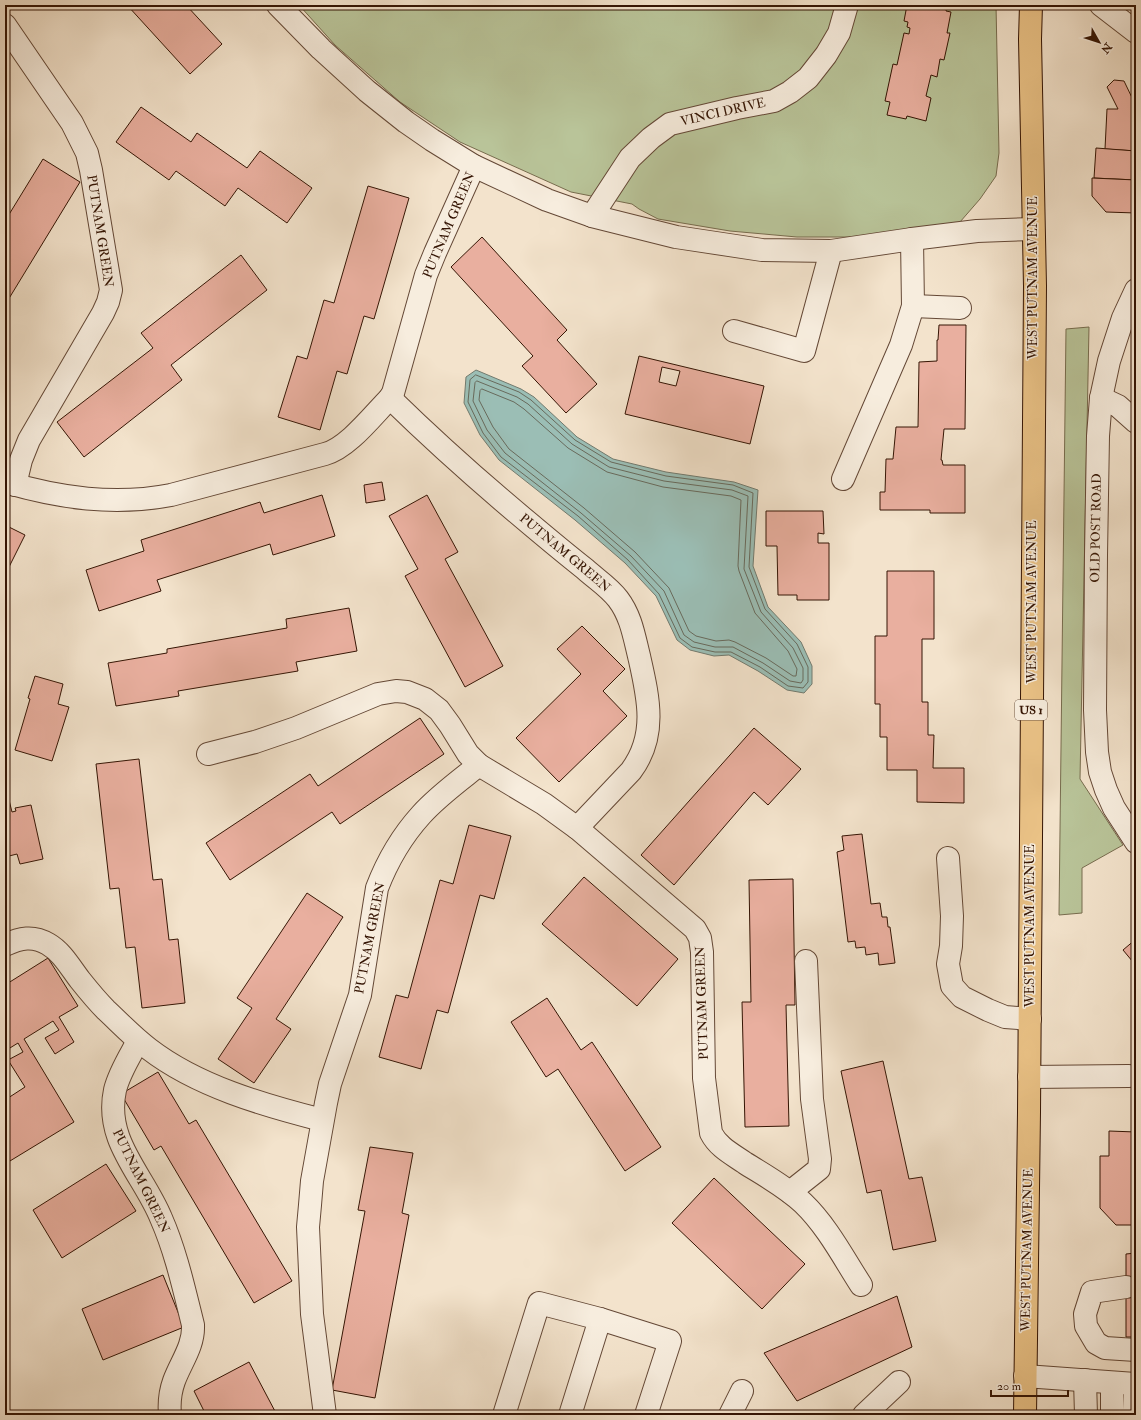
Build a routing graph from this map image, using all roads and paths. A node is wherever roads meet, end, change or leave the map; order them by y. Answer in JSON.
{"nodes":[{"id":1,"x":278,"y":5,"type":"edge"},
{"id":2,"x":847,"y":5,"type":"edge"},
{"id":3,"x":1031,"y":5,"type":"edge"},
{"id":4,"x":1101,"y":5,"type":"edge"},
{"id":5,"x":5,"y":25,"type":"edge"},
{"id":6,"x":1136,"y":32,"type":"edge"},
{"id":7,"x":474,"y":166,"type":"junction"},
{"id":8,"x":592,"y":216,"type":"junction"},
{"id":9,"x":1033,"y":229,"type":"junction"},
{"id":10,"x":912,"y":239,"type":"junction"},
{"id":11,"x":831,"y":251,"type":"junction"},
{"id":12,"x":1136,"y":290,"type":"edge"},
{"id":13,"x":913,"y":306,"type":"junction"},
{"id":14,"x":960,"y":308,"type":"dead end"},
{"id":15,"x":734,"y":331,"type":"dead end"},
{"id":16,"x":390,"y":398,"type":"junction"},
{"id":17,"x":1101,"y":398,"type":"junction"},
{"id":18,"x":1136,"y":422,"type":"edge"},
{"id":19,"x":843,"y":479,"type":"dead end"},
{"id":20,"x":10,"y":483,"type":"edge"},
{"id":21,"x":208,"y":754,"type":"dead end"},
{"id":22,"x":479,"y":765,"type":"junction"},
{"id":23,"x":577,"y":828,"type":"junction"},
{"id":24,"x":1136,"y":842,"type":"edge"},
{"id":25,"x":948,"y":858,"type":"dead end"},
{"id":26,"x":5,"y":945,"type":"edge"},
{"id":27,"x":806,"y":960,"type":"dead end"},
{"id":28,"x":1030,"y":1019,"type":"junction"},
{"id":29,"x":138,"y":1041,"type":"junction"},
{"id":30,"x":1129,"y":1076,"type":"dead end"},
{"id":31,"x":1029,"y":1077,"type":"junction"},
{"id":32,"x":322,"y":1120,"type":"junction"},
{"id":33,"x":790,"y":1192,"type":"junction"},
{"id":34,"x":861,"y":1285,"type":"dead end"},
{"id":35,"x":1126,"y":1288,"type":"dead end"},
{"id":36,"x":600,"y":1319,"type":"junction"},
{"id":37,"x":1136,"y":1350,"type":"edge"},
{"id":38,"x":1026,"y":1376,"type":"junction"},
{"id":39,"x":1085,"y":1380,"type":"junction"},
{"id":40,"x":899,"y":1382,"type":"dead end"},
{"id":41,"x":1112,"y":1383,"type":"junction"},
{"id":42,"x":742,"y":1391,"type":"dead end"},
{"id":43,"x":1112,"y":1410,"type":"dead end"},
{"id":44,"x":1134,"y":1410,"type":"dead end"},
{"id":45,"x":170,"y":1415,"type":"edge"},
{"id":46,"x":325,"y":1415,"type":"edge"},
{"id":47,"x":504,"y":1415,"type":"edge"},
{"id":48,"x":570,"y":1415,"type":"edge"},
{"id":49,"x":646,"y":1415,"type":"edge"},
{"id":50,"x":730,"y":1415,"type":"edge"},
{"id":51,"x":864,"y":1415,"type":"edge"},
{"id":52,"x":1025,"y":1415,"type":"edge"},
{"id":53,"x":1086,"y":1415,"type":"edge"}],
"edges":[{"from":1,"to":7,"type":"street"},
{"from":2,"to":8,"type":"street","name":"VINCI DRIVE"},
{"from":3,"to":9,"type":"main road","name":"WEST PUTNAM AVENUE","number":"US 1"},
{"from":4,"to":6,"type":"street"},
{"from":5,"to":20,"type":"street","name":"PUTNAM GREEN"},
{"from":7,"to":8,"type":"street"},
{"from":7,"to":16,"type":"street","name":"PUTNAM GREEN"},
{"from":8,"to":11,"type":"street"},
{"from":9,"to":10,"type":"street"},
{"from":9,"to":28,"type":"main road","name":"WEST PUTNAM AVENUE","number":"US 1"},
{"from":10,"to":11,"type":"street"},
{"from":10,"to":13,"type":"street"},
{"from":11,"to":15,"type":"street"},
{"from":12,"to":17,"type":"street","name":"OLD POST ROAD"},
{"from":13,"to":14,"type":"street"},
{"from":13,"to":19,"type":"street"},
{"from":16,"to":20,"type":"street","name":"PUTNAM GREEN"},
{"from":16,"to":23,"type":"street","name":"PUTNAM GREEN"},
{"from":17,"to":18,"type":"street"},
{"from":17,"to":24,"type":"street","name":"OLD POST ROAD"},
{"from":21,"to":22,"type":"street","name":"PUTNAM GREEN"},
{"from":22,"to":23,"type":"street","name":"PUTNAM GREEN"},
{"from":22,"to":32,"type":"street","name":"PUTNAM GREEN"},
{"from":23,"to":33,"type":"street","name":"PUTNAM GREEN"},
{"from":25,"to":28,"type":"street"},
{"from":26,"to":29,"type":"street"},
{"from":27,"to":33,"type":"street"},
{"from":28,"to":31,"type":"main road","name":"WEST PUTNAM AVENUE","number":"US 1"},
{"from":29,"to":32,"type":"street"},
{"from":29,"to":45,"type":"street","name":"PUTNAM GREEN"},
{"from":30,"to":31,"type":"street"},
{"from":31,"to":38,"type":"main road","name":"WEST PUTNAM AVENUE","number":"US 1"},
{"from":32,"to":46,"type":"street","name":"PUTNAM GREEN"},
{"from":33,"to":34,"type":"street","name":"PUTNAM GREEN"},
{"from":35,"to":37,"type":"street"},
{"from":36,"to":47,"type":"street"},
{"from":36,"to":48,"type":"street"},
{"from":36,"to":49,"type":"street"},
{"from":38,"to":39,"type":"street"},
{"from":38,"to":52,"type":"main road","name":"WEST PUTNAM AVENUE","number":"US 1"},
{"from":39,"to":41,"type":"street"},
{"from":39,"to":53,"type":"street"},
{"from":40,"to":51,"type":"street"},
{"from":41,"to":43,"type":"street"},
{"from":41,"to":44,"type":"street"},
{"from":42,"to":50,"type":"street"}]}
